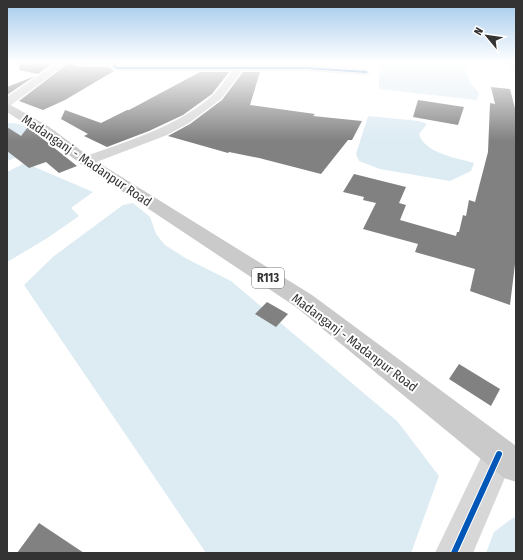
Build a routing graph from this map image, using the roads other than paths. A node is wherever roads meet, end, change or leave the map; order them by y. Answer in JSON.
{"nodes":[{"id":1,"x":26,"y":88,"type":"edge"},
{"id":2,"x":224,"y":88,"type":"edge"},
{"id":3,"x":7,"y":103,"type":"edge"},
{"id":4,"x":7,"y":107,"type":"edge"},
{"id":5,"x":86,"y":161,"type":"junction"},
{"id":6,"x":508,"y":460,"type":"edge"},
{"id":7,"x":454,"y":553,"type":"edge"}],
"edges":[{"from":1,"to":3,"type":"street"},
{"from":2,"to":5,"type":"street"},
{"from":4,"to":5,"type":"main road","name":"Madanganj - Madanpur Road","number":"R113"},
{"from":5,"to":6,"type":"main road","name":"Madanganj - Madanpur Road","number":"R113"},
{"from":6,"to":7,"type":"street"}]}
